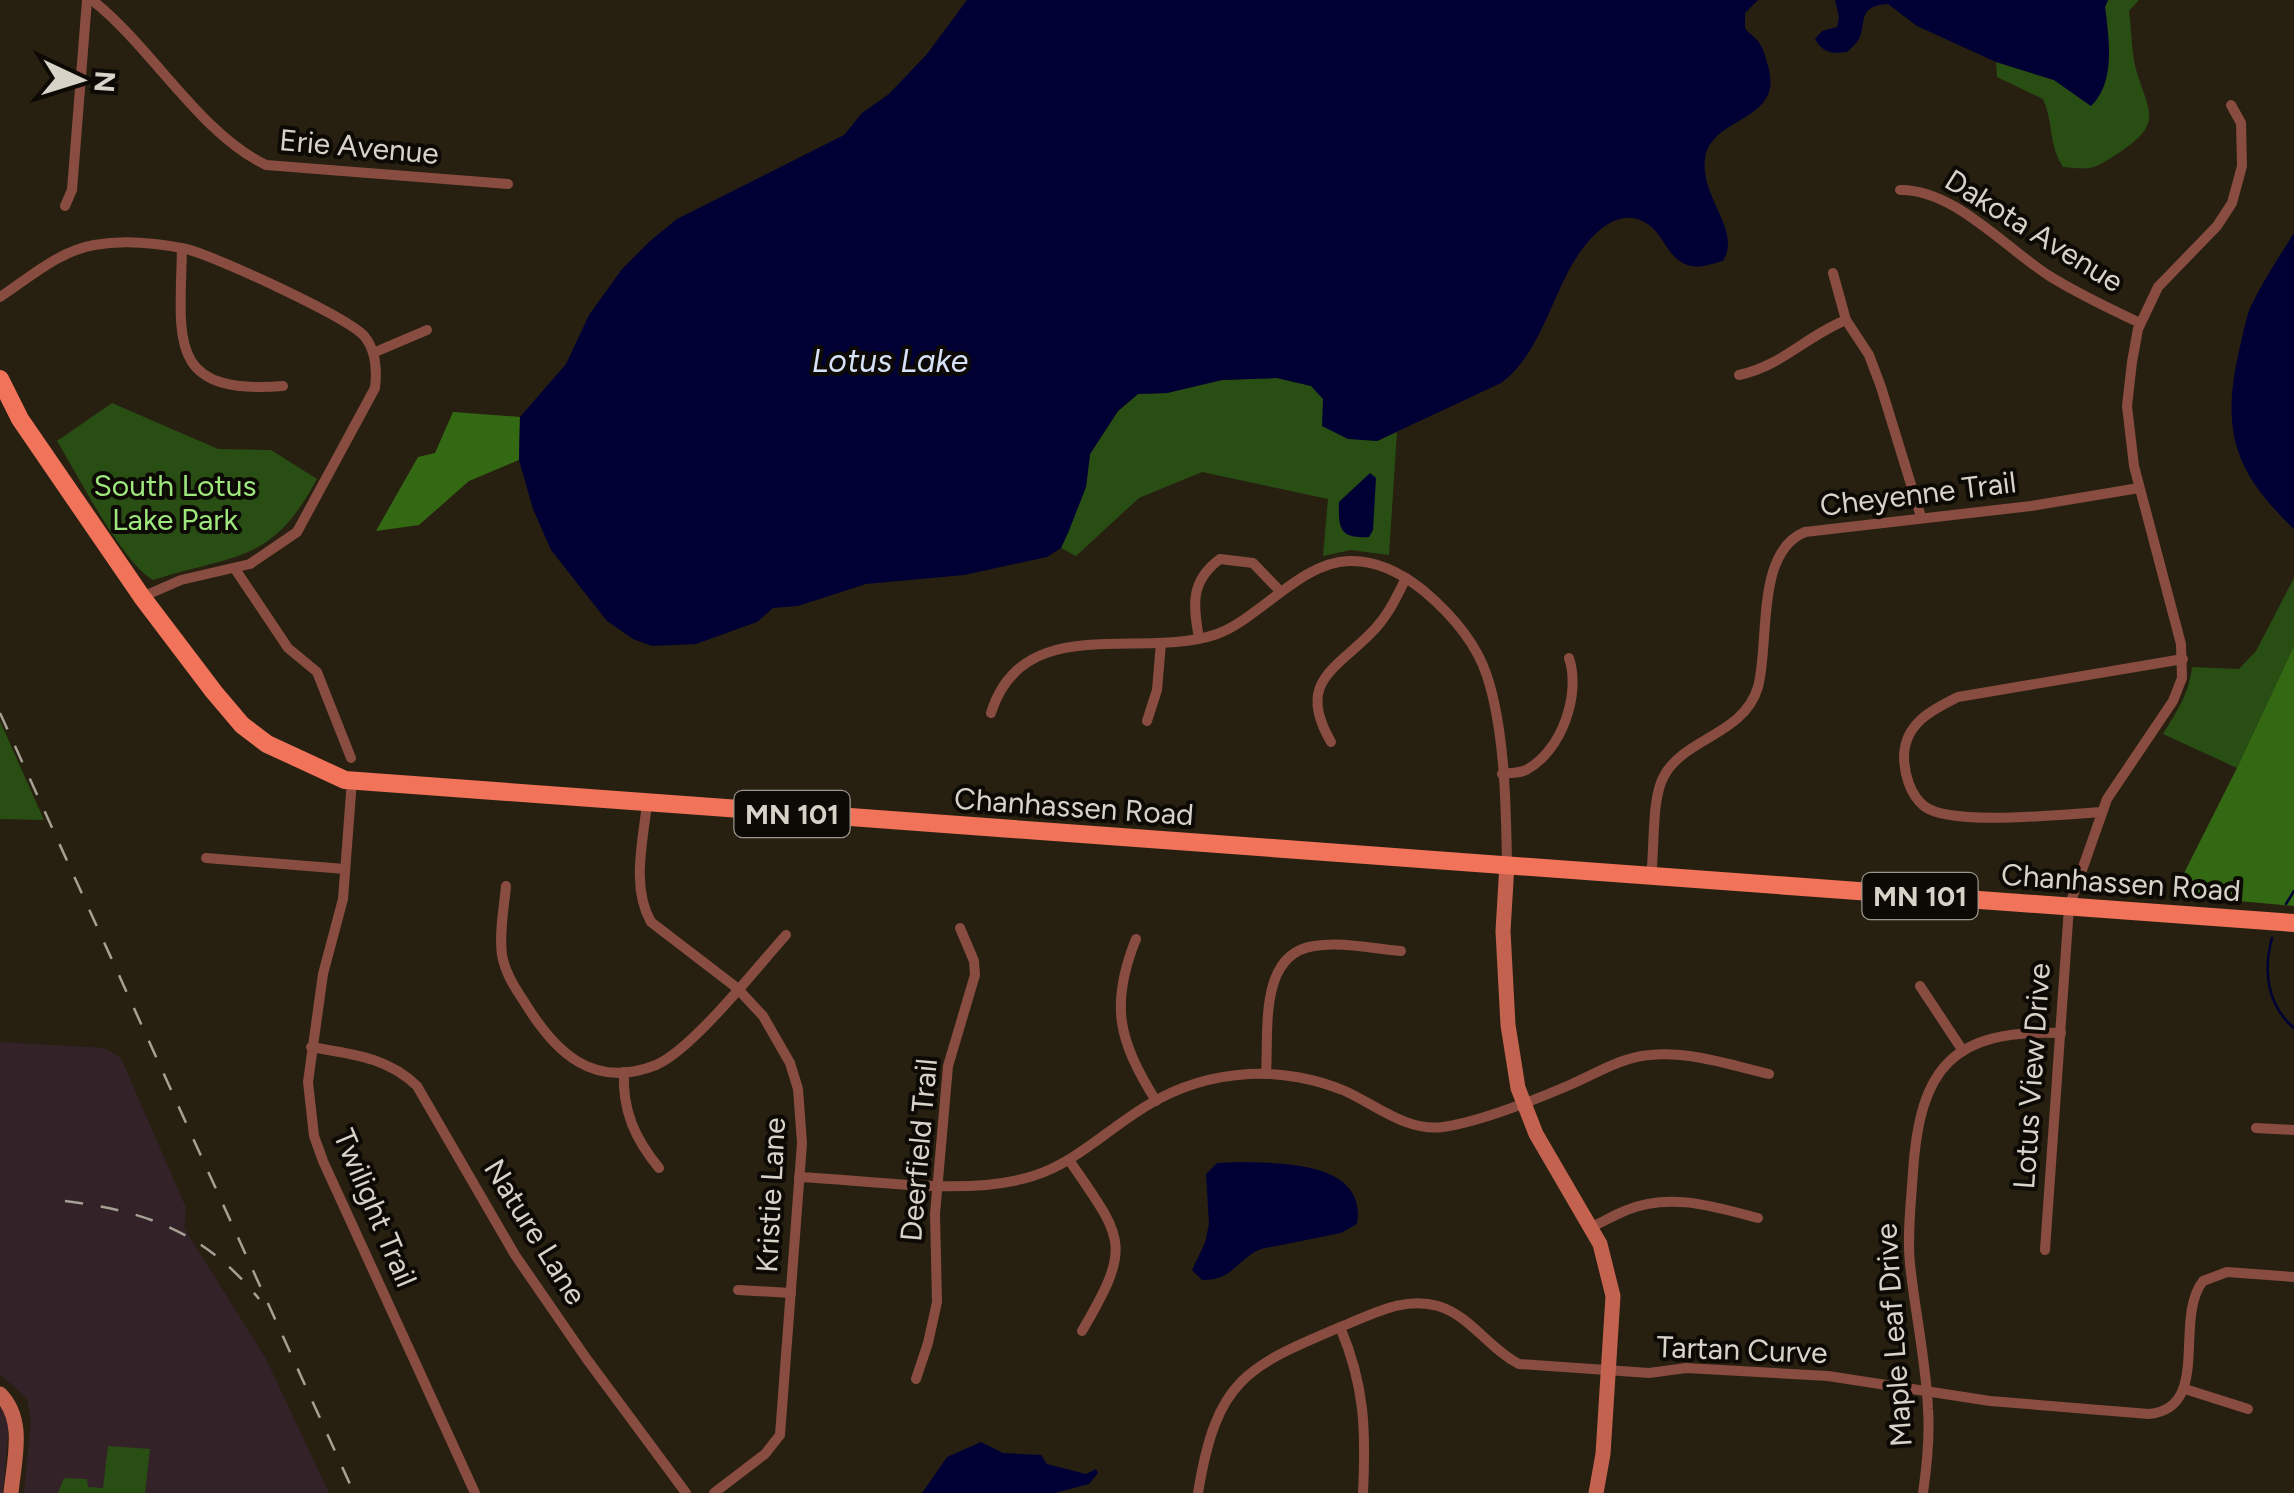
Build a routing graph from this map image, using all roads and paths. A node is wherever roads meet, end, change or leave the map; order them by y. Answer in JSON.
{"nodes":[{"id":1,"x":90,"y":0,"type":"edge"},
{"id":2,"x":2230,"y":104,"type":"dead end"},
{"id":3,"x":508,"y":184,"type":"dead end"},
{"id":4,"x":1900,"y":190,"type":"dead end"},
{"id":5,"x":64,"y":206,"type":"dead end"},
{"id":6,"x":182,"y":248,"type":"junction"},
{"id":7,"x":1833,"y":274,"type":"dead end"},
{"id":8,"x":0,"y":297,"type":"edge"},
{"id":9,"x":1846,"y":320,"type":"junction"},
{"id":10,"x":2140,"y":323,"type":"junction"},
{"id":11,"x":426,"y":330,"type":"dead end"},
{"id":12,"x":372,"y":353,"type":"junction"},
{"id":13,"x":1739,"y":375,"type":"dead end"},
{"id":14,"x":0,"y":378,"type":"edge"},
{"id":15,"x":284,"y":386,"type":"dead end"},
{"id":16,"x":0,"y":399,"type":"edge"},
{"id":17,"x":20,"y":418,"type":"junction"},
{"id":18,"x":2140,"y":488,"type":"junction"},
{"id":19,"x":1921,"y":518,"type":"junction"},
{"id":20,"x":235,"y":570,"type":"junction"},
{"id":21,"x":1406,"y":578,"type":"junction"},
{"id":22,"x":1282,"y":592,"type":"junction"},
{"id":23,"x":142,"y":596,"type":"junction"},
{"id":24,"x":1199,"y":638,"type":"junction"},
{"id":25,"x":1161,"y":643,"type":"junction"},
{"id":26,"x":1569,"y":658,"type":"dead end"},
{"id":27,"x":2183,"y":658,"type":"junction"},
{"id":28,"x":990,"y":713,"type":"dead end"},
{"id":29,"x":1148,"y":721,"type":"dead end"},
{"id":30,"x":1331,"y":742,"type":"dead end"},
{"id":31,"x":351,"y":758,"type":"dead end"},
{"id":32,"x":1502,"y":774,"type":"junction"},
{"id":33,"x":352,"y":780,"type":"junction"},
{"id":34,"x":647,"y":803,"type":"junction"},
{"id":35,"x":2102,"y":812,"type":"junction"},
{"id":36,"x":206,"y":858,"type":"dead end"},
{"id":37,"x":1506,"y":864,"type":"junction"},
{"id":38,"x":345,"y":869,"type":"junction"},
{"id":39,"x":1651,"y":876,"type":"junction"},
{"id":40,"x":506,"y":886,"type":"dead end"},
{"id":41,"x":2070,"y":907,"type":"junction"},
{"id":42,"x":2294,"y":923,"type":"edge"},
{"id":43,"x":960,"y":928,"type":"dead end"},
{"id":44,"x":786,"y":936,"type":"dead end"},
{"id":45,"x":1136,"y":940,"type":"dead end"},
{"id":46,"x":1401,"y":951,"type":"dead end"},
{"id":47,"x":1920,"y":986,"type":"dead end"},
{"id":48,"x":737,"y":988,"type":"junction"},
{"id":49,"x":2061,"y":1033,"type":"junction"},
{"id":50,"x":312,"y":1047,"type":"junction"},
{"id":51,"x":1963,"y":1051,"type":"junction"},
{"id":52,"x":624,"y":1072,"type":"junction"},
{"id":53,"x":1266,"y":1074,"type":"junction"},
{"id":54,"x":1769,"y":1074,"type":"dead end"},
{"id":55,"x":1156,"y":1100,"type":"junction"},
{"id":56,"x":1523,"y":1102,"type":"junction"},
{"id":57,"x":2256,"y":1128,"type":"dead end"},
{"id":58,"x":2294,"y":1130,"type":"edge"},
{"id":59,"x":1069,"y":1160,"type":"junction"},
{"id":60,"x":658,"y":1168,"type":"dead end"},
{"id":61,"x":800,"y":1178,"type":"junction"},
{"id":62,"x":937,"y":1185,"type":"junction"},
{"id":63,"x":1758,"y":1218,"type":"dead end"},
{"id":64,"x":1591,"y":1227,"type":"junction"},
{"id":65,"x":2045,"y":1250,"type":"dead end"},
{"id":66,"x":2294,"y":1277,"type":"edge"},
{"id":67,"x":738,"y":1290,"type":"dead end"},
{"id":68,"x":791,"y":1293,"type":"junction"},
{"id":69,"x":1340,"y":1327,"type":"junction"},
{"id":70,"x":1082,"y":1331,"type":"dead end"},
{"id":71,"x":1609,"y":1370,"type":"junction"},
{"id":72,"x":916,"y":1379,"type":"dead end"},
{"id":73,"x":2184,"y":1389,"type":"junction"},
{"id":74,"x":1926,"y":1391,"type":"junction"},
{"id":75,"x":4,"y":1397,"type":"edge"},
{"id":76,"x":2248,"y":1409,"type":"dead end"},
{"id":77,"x":11,"y":1493,"type":"edge"},
{"id":78,"x":476,"y":1493,"type":"edge"},
{"id":79,"x":686,"y":1493,"type":"edge"},
{"id":80,"x":714,"y":1493,"type":"edge"},
{"id":81,"x":1198,"y":1493,"type":"edge"},
{"id":82,"x":1363,"y":1493,"type":"edge"},
{"id":83,"x":1596,"y":1493,"type":"edge"},
{"id":84,"x":1923,"y":1493,"type":"edge"}],
"edges":[{"from":1,"to":3,"type":"street","name":"Erie Avenue"},
{"from":1,"to":5,"type":"street"},
{"from":2,"to":10,"type":"street"},
{"from":4,"to":10,"type":"street","name":"Dakota Avenue"},
{"from":6,"to":8,"type":"street"},
{"from":6,"to":12,"type":"street"},
{"from":6,"to":15,"type":"street"},
{"from":7,"to":9,"type":"street"},
{"from":9,"to":13,"type":"street"},
{"from":9,"to":19,"type":"street"},
{"from":10,"to":18,"type":"street"},
{"from":11,"to":12,"type":"street"},
{"from":12,"to":20,"type":"street"},
{"from":14,"to":17,"type":"main road","name":"Chanhassen Road","number":"MN 101"},
{"from":16,"to":17,"type":"main road","name":"Chanhassen Road","number":"MN 101"},
{"from":17,"to":23,"type":"main road","name":"Chanhassen Road","number":"MN 101"},
{"from":18,"to":19,"type":"street","name":"Cheyenne Trail"},
{"from":18,"to":27,"type":"street"},
{"from":19,"to":39,"type":"street","name":"Cheyenne Trail"},
{"from":20,"to":23,"type":"street"},
{"from":20,"to":31,"type":"street"},
{"from":21,"to":22,"type":"street"},
{"from":21,"to":30,"type":"street"},
{"from":21,"to":32,"type":"street"},
{"from":22,"to":24,"type":"street"},
{"from":22,"to":24,"type":"street"},
{"from":23,"to":33,"type":"main road","name":"Chanhassen Road","number":"MN 101"},
{"from":24,"to":25,"type":"street"},
{"from":25,"to":28,"type":"street"},
{"from":25,"to":29,"type":"street"},
{"from":26,"to":32,"type":"street"},
{"from":27,"to":35,"type":"street","name":"Lotus View Drive"},
{"from":27,"to":35,"type":"street"},
{"from":32,"to":37,"type":"street"},
{"from":33,"to":34,"type":"main road","name":"Chanhassen Road","number":"MN 101"},
{"from":33,"to":38,"type":"street","name":"Twilight Trail"},
{"from":34,"to":37,"type":"main road","name":"Chanhassen Road","number":"MN 101"},
{"from":34,"to":48,"type":"street","name":"Kristie Lane"},
{"from":35,"to":41,"type":"street","name":"Lotus View Drive"},
{"from":36,"to":38,"type":"street"},
{"from":37,"to":39,"type":"main road","name":"Chanhassen Road","number":"MN 101"},
{"from":37,"to":56,"type":"street"},
{"from":38,"to":50,"type":"street","name":"Twilight Trail"},
{"from":39,"to":41,"type":"main road","name":"Chanhassen Road","number":"MN 101"},
{"from":40,"to":52,"type":"street"},
{"from":41,"to":42,"type":"main road","name":"Chanhassen Road","number":"MN 101"},
{"from":41,"to":49,"type":"street","name":"Lotus View Drive"},
{"from":43,"to":62,"type":"street","name":"Deerfield Trail"},
{"from":44,"to":48,"type":"street"},
{"from":45,"to":55,"type":"street"},
{"from":46,"to":53,"type":"street"},
{"from":47,"to":51,"type":"street"},
{"from":48,"to":52,"type":"street"},
{"from":48,"to":61,"type":"street","name":"Kristie Lane"},
{"from":49,"to":51,"type":"street","name":"Maple Leaf Drive"},
{"from":49,"to":65,"type":"street","name":"Lotus View Drive"},
{"from":50,"to":78,"type":"street","name":"Twilight Trail"},
{"from":50,"to":79,"type":"street","name":"Nature Lane"},
{"from":51,"to":74,"type":"street","name":"Maple Leaf Drive"},
{"from":52,"to":60,"type":"street"},
{"from":53,"to":55,"type":"street"},
{"from":53,"to":56,"type":"street"},
{"from":54,"to":56,"type":"street"},
{"from":55,"to":59,"type":"street"},
{"from":56,"to":64,"type":"street"},
{"from":57,"to":58,"type":"street"},
{"from":59,"to":62,"type":"street"},
{"from":59,"to":70,"type":"street"},
{"from":61,"to":62,"type":"street"},
{"from":61,"to":68,"type":"street","name":"Kristie Lane"},
{"from":62,"to":72,"type":"street","name":"Deerfield Trail"},
{"from":63,"to":64,"type":"street"},
{"from":64,"to":71,"type":"street"},
{"from":66,"to":73,"type":"street"},
{"from":67,"to":68,"type":"street","name":"Kristie Lane"},
{"from":68,"to":80,"type":"street","name":"Kristie Lane"},
{"from":69,"to":71,"type":"street","name":"Tartan Curve"},
{"from":69,"to":81,"type":"street","name":"Tartan Curve"},
{"from":69,"to":82,"type":"street"},
{"from":71,"to":74,"type":"street","name":"Tartan Curve"},
{"from":71,"to":83,"type":"street"},
{"from":73,"to":74,"type":"street","name":"Tartan Curve"},
{"from":73,"to":76,"type":"street"},
{"from":74,"to":84,"type":"street","name":"Maple Leaf Drive"},
{"from":75,"to":77,"type":"street"}]}
